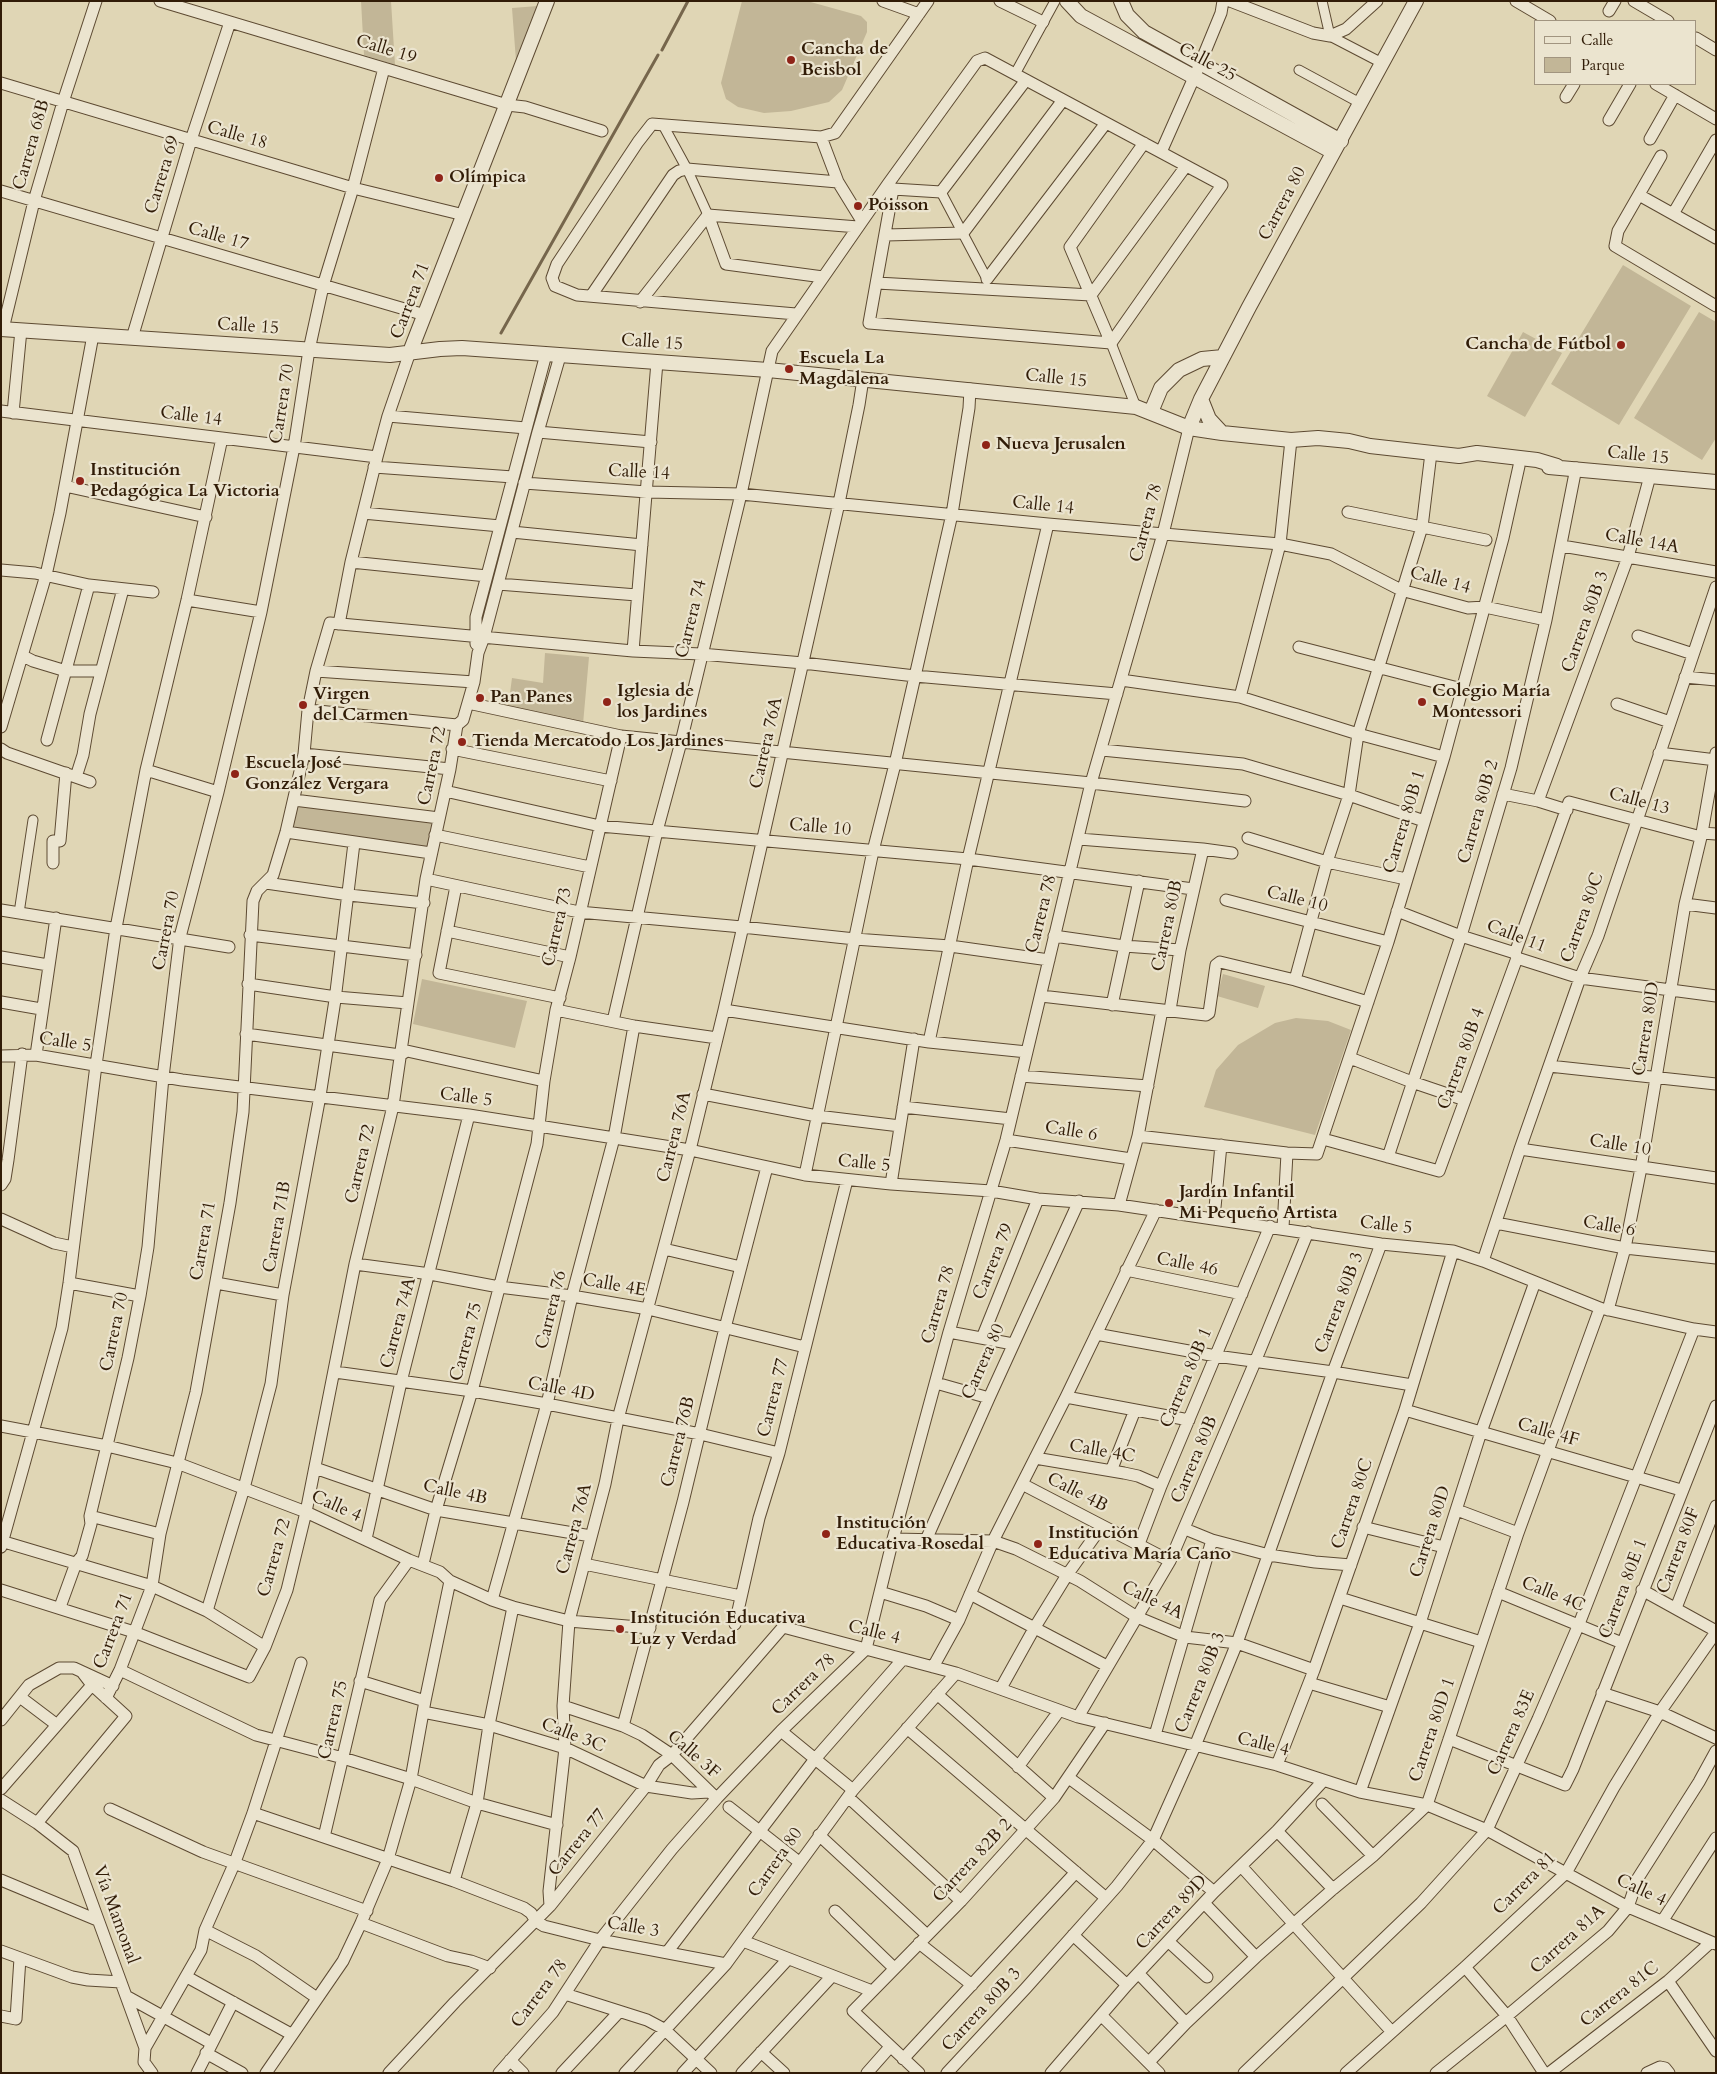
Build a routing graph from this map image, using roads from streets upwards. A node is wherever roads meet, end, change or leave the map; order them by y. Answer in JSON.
{"nodes":[{"id":1,"x":96,"y":1,"type":"edge"},
{"id":2,"x":160,"y":1,"type":"edge"},
{"id":3,"x":548,"y":1,"type":"edge"},
{"id":4,"x":883,"y":1,"type":"edge"},
{"id":5,"x":928,"y":1,"type":"edge"},
{"id":6,"x":1000,"y":1,"type":"edge"},
{"id":7,"x":1055,"y":1,"type":"edge"},
{"id":8,"x":1067,"y":1,"type":"edge"},
{"id":9,"x":1121,"y":1,"type":"edge"},
{"id":10,"x":1224,"y":1,"type":"edge"},
{"id":11,"x":1230,"y":1,"type":"edge"},
{"id":12,"x":1322,"y":1,"type":"edge"},
{"id":13,"x":1377,"y":1,"type":"edge"},
{"id":14,"x":1416,"y":1,"type":"edge"},
{"id":15,"x":1516,"y":1,"type":"edge"},
{"id":16,"x":1634,"y":1,"type":"edge"},
{"id":17,"x":920,"y":14,"type":"junction"},
{"id":18,"x":1548,"y":20,"type":"edge"},
{"id":19,"x":1666,"y":20,"type":"edge"},
{"id":20,"x":230,"y":22,"type":"junction"},
{"id":21,"x":1043,"y":22,"type":"junction"},
{"id":22,"x":1330,"y":36,"type":"junction"},
{"id":23,"x":1697,"y":39,"type":"edge"},
{"id":24,"x":1716,"y":50,"type":"edge"},
{"id":25,"x":1382,"y":62,"type":"junction"},
{"id":26,"x":1200,"y":64,"type":"junction"},
{"id":27,"x":384,"y":68,"type":"junction"},
{"id":28,"x":1299,"y":70,"type":"dead end"},
{"id":29,"x":1015,"y":74,"type":"junction"},
{"id":30,"x":1194,"y":77,"type":"junction"},
{"id":31,"x":1026,"y":80,"type":"junction"},
{"id":32,"x":1,"y":83,"type":"edge"},
{"id":33,"x":1573,"y":85,"type":"edge"},
{"id":34,"x":1629,"y":85,"type":"edge"},
{"id":35,"x":1658,"y":85,"type":"edge"},
{"id":36,"x":1675,"y":95,"type":"junction"},
{"id":37,"x":1566,"y":97,"type":"dead end"},
{"id":38,"x":1063,"y":100,"type":"junction"},
{"id":39,"x":63,"y":102,"type":"junction"},
{"id":40,"x":1360,"y":103,"type":"junction"},
{"id":41,"x":507,"y":105,"type":"junction"},
{"id":42,"x":1716,"y":119,"type":"edge"},
{"id":43,"x":1609,"y":120,"type":"dead end"},
{"id":44,"x":1106,"y":123,"type":"junction"},
{"id":45,"x":663,"y":125,"type":"junction"},
{"id":46,"x":602,"y":131,"type":"dead end"},
{"id":47,"x":821,"y":137,"type":"junction"},
{"id":48,"x":1650,"y":139,"type":"dead end"},
{"id":49,"x":191,"y":140,"type":"junction"},
{"id":50,"x":1716,"y":140,"type":"edge"},
{"id":51,"x":1144,"y":143,"type":"junction"},
{"id":52,"x":1337,"y":146,"type":"junction"},
{"id":53,"x":1161,"y":152,"type":"junction"},
{"id":54,"x":1661,"y":156,"type":"dead end"},
{"id":55,"x":1186,"y":166,"type":"junction"},
{"id":56,"x":688,"y":169,"type":"junction"},
{"id":57,"x":838,"y":182,"type":"junction"},
{"id":58,"x":891,"y":186,"type":"junction"},
{"id":59,"x":353,"y":188,"type":"junction"},
{"id":60,"x":1,"y":191,"type":"edge"},
{"id":61,"x":941,"y":192,"type":"junction"},
{"id":62,"x":1639,"y":195,"type":"junction"},
{"id":63,"x":34,"y":201,"type":"junction"},
{"id":64,"x":1673,"y":214,"type":"junction"},
{"id":65,"x":464,"y":215,"type":"junction"},
{"id":66,"x":708,"y":216,"type":"junction"},
{"id":67,"x":860,"y":224,"type":"junction"},
{"id":68,"x":963,"y":233,"type":"junction"},
{"id":69,"x":886,"y":235,"type":"junction"},
{"id":70,"x":1716,"y":238,"type":"edge"},
{"id":71,"x":162,"y":239,"type":"junction"},
{"id":72,"x":823,"y":277,"type":"junction"},
{"id":73,"x":987,"y":279,"type":"joint"},
{"id":74,"x":877,"y":283,"type":"junction"},
{"id":75,"x":324,"y":286,"type":"junction"},
{"id":76,"x":1091,"y":295,"type":"junction"},
{"id":77,"x":6,"y":296,"type":"edge"},
{"id":78,"x":591,"y":296,"type":"junction"},
{"id":79,"x":640,"y":302,"type":"junction"},
{"id":80,"x":1716,"y":306,"type":"edge"},
{"id":81,"x":796,"y":314,"type":"junction"},
{"id":82,"x":425,"y":315,"type":"junction"},
{"id":83,"x":2,"y":329,"type":"edge"},
{"id":84,"x":22,"y":330,"type":"junction"},
{"id":85,"x":93,"y":335,"type":"junction"},
{"id":86,"x":132,"y":338,"type":"junction"},
{"id":87,"x":1111,"y":343,"type":"junction"},
{"id":88,"x":308,"y":350,"type":"junction"},
{"id":89,"x":410,"y":352,"type":"junction"},
{"id":90,"x":553,"y":355,"type":"junction"},
{"id":91,"x":1223,"y":356,"type":"junction"},
{"id":92,"x":657,"y":362,"type":"junction"},
{"id":93,"x":768,"y":370,"type":"junction"},
{"id":94,"x":863,"y":379,"type":"junction"},
{"id":95,"x":970,"y":389,"type":"junction"},
{"id":96,"x":1201,"y":399,"type":"junction"},
{"id":97,"x":1136,"y":407,"type":"junction"},
{"id":98,"x":7,"y":412,"type":"edge"},
{"id":99,"x":1151,"y":412,"type":"junction"},
{"id":100,"x":388,"y":416,"type":"junction"},
{"id":101,"x":77,"y":420,"type":"junction"},
{"id":102,"x":526,"y":428,"type":"junction"},
{"id":103,"x":1189,"y":428,"type":"junction"},
{"id":104,"x":538,"y":432,"type":"junction"},
{"id":105,"x":1222,"y":433,"type":"junction"},
{"id":106,"x":222,"y":438,"type":"junction"},
{"id":107,"x":1293,"y":440,"type":"junction"},
{"id":108,"x":651,"y":442,"type":"junction"},
{"id":109,"x":294,"y":447,"type":"junction"},
{"id":110,"x":1431,"y":453,"type":"junction"},
{"id":111,"x":1459,"y":456,"type":"junction"},
{"id":112,"x":375,"y":462,"type":"junction"},
{"id":113,"x":1519,"y":466,"type":"junction"},
{"id":114,"x":1557,"y":466,"type":"junction"},
{"id":115,"x":1576,"y":468,"type":"junction"},
{"id":116,"x":1650,"y":476,"type":"junction"},
{"id":117,"x":513,"y":477,"type":"junction"},
{"id":118,"x":1716,"y":482,"type":"edge"},
{"id":119,"x":524,"y":483,"type":"junction"},
{"id":120,"x":65,"y":486,"type":"junction"},
{"id":121,"x":647,"y":492,"type":"junction"},
{"id":122,"x":741,"y":494,"type":"junction"},
{"id":123,"x":840,"y":503,"type":"junction"},
{"id":124,"x":362,"y":512,"type":"junction"},
{"id":125,"x":1348,"y":512,"type":"dead end"},
{"id":126,"x":952,"y":514,"type":"junction"},
{"id":127,"x":206,"y":517,"type":"junction"},
{"id":128,"x":1048,"y":524,"type":"junction"},
{"id":129,"x":500,"y":526,"type":"junction"},
{"id":130,"x":1422,"y":527,"type":"junction"},
{"id":131,"x":512,"y":532,"type":"junction"},
{"id":132,"x":1163,"y":534,"type":"junction"},
{"id":133,"x":1486,"y":540,"type":"dead end"},
{"id":134,"x":1280,"y":544,"type":"junction"},
{"id":135,"x":642,"y":545,"type":"junction"},
{"id":136,"x":1562,"y":546,"type":"junction"},
{"id":137,"x":1628,"y":557,"type":"junction"},
{"id":138,"x":351,"y":562,"type":"junction"},
{"id":139,"x":1,"y":570,"type":"edge"},
{"id":140,"x":1716,"y":572,"type":"edge"},
{"id":141,"x":46,"y":575,"type":"junction"},
{"id":142,"x":487,"y":576,"type":"junction"},
{"id":143,"x":89,"y":584,"type":"junction"},
{"id":144,"x":498,"y":584,"type":"junction"},
{"id":145,"x":1716,"y":587,"type":"edge"},
{"id":146,"x":123,"y":589,"type":"junction"},
{"id":147,"x":1401,"y":590,"type":"junction"},
{"id":148,"x":153,"y":592,"type":"dead end"},
{"id":149,"x":638,"y":595,"type":"junction"},
{"id":150,"x":187,"y":600,"type":"junction"},
{"id":151,"x":1485,"y":607,"type":"junction"},
{"id":152,"x":261,"y":612,"type":"junction"},
{"id":153,"x":1546,"y":620,"type":"junction"},
{"id":154,"x":334,"y":624,"type":"junction"},
{"id":155,"x":1638,"y":636,"type":"dead end"},
{"id":156,"x":480,"y":637,"type":"junction"},
{"id":157,"x":1299,"y":647,"type":"dead end"},
{"id":158,"x":633,"y":651,"type":"junction"},
{"id":159,"x":702,"y":654,"type":"junction"},
{"id":160,"x":1693,"y":654,"type":"junction"},
{"id":161,"x":23,"y":656,"type":"junction"},
{"id":162,"x":802,"y":663,"type":"junction"},
{"id":163,"x":1378,"y":667,"type":"junction"},
{"id":164,"x":66,"y":671,"type":"junction"},
{"id":165,"x":101,"y":671,"type":"junction"},
{"id":166,"x":316,"y":671,"type":"junction"},
{"id":167,"x":915,"y":676,"type":"junction"},
{"id":168,"x":1685,"y":677,"type":"junction"},
{"id":169,"x":1121,"y":680,"type":"junction"},
{"id":170,"x":1716,"y":680,"type":"edge"},
{"id":171,"x":474,"y":682,"type":"junction"},
{"id":172,"x":1010,"y":683,"type":"junction"},
{"id":173,"x":1462,"y":690,"type":"junction"},
{"id":174,"x":1117,"y":694,"type":"junction"},
{"id":175,"x":1240,"y":697,"type":"junction"},
{"id":176,"x":468,"y":703,"type":"junction"},
{"id":177,"x":1617,"y":704,"type":"dead end"},
{"id":178,"x":308,"y":710,"type":"junction"},
{"id":179,"x":1670,"y":722,"type":"junction"},
{"id":180,"x":457,"y":725,"type":"junction"},
{"id":181,"x":1,"y":727,"type":"edge"},
{"id":182,"x":1358,"y":734,"type":"junction"},
{"id":183,"x":621,"y":736,"type":"junction"},
{"id":184,"x":47,"y":740,"type":"dead end"},
{"id":185,"x":681,"y":742,"type":"junction"},
{"id":186,"x":1,"y":749,"type":"edge"},
{"id":187,"x":452,"y":750,"type":"junction"},
{"id":188,"x":1102,"y":750,"type":"junction"},
{"id":189,"x":784,"y":752,"type":"junction"},
{"id":190,"x":1659,"y":753,"type":"junction"},
{"id":191,"x":304,"y":754,"type":"junction"},
{"id":192,"x":1444,"y":757,"type":"junction"},
{"id":193,"x":1715,"y":758,"type":"edge"},
{"id":194,"x":895,"y":764,"type":"junction"},
{"id":195,"x":450,"y":768,"type":"junction"},
{"id":196,"x":146,"y":770,"type":"junction"},
{"id":197,"x":990,"y":772,"type":"junction"},
{"id":198,"x":71,"y":775,"type":"junction"},
{"id":199,"x":611,"y":781,"type":"junction"},
{"id":200,"x":90,"y":782,"type":"dead end"},
{"id":201,"x":1091,"y":782,"type":"junction"},
{"id":202,"x":445,"y":791,"type":"junction"},
{"id":203,"x":218,"y":792,"type":"junction"},
{"id":204,"x":1503,"y":794,"type":"junction"},
{"id":205,"x":1349,"y":795,"type":"junction"},
{"id":206,"x":294,"y":800,"type":"junction"},
{"id":207,"x":1244,"y":802,"type":"dead end"},
{"id":208,"x":1538,"y":802,"type":"junction"},
{"id":209,"x":1568,"y":806,"type":"junction"},
{"id":210,"x":440,"y":818,"type":"junction"},
{"id":211,"x":1637,"y":819,"type":"junction"},
{"id":212,"x":33,"y":820,"type":"dead end"},
{"id":213,"x":1424,"y":821,"type":"junction"},
{"id":214,"x":600,"y":826,"type":"junction"},
{"id":215,"x":657,"y":830,"type":"junction"},
{"id":216,"x":286,"y":832,"type":"junction"},
{"id":217,"x":1716,"y":834,"type":"edge"},
{"id":218,"x":435,"y":835,"type":"junction"},
{"id":219,"x":1701,"y":835,"type":"junction"},
{"id":220,"x":1248,"y":838,"type":"dead end"},
{"id":221,"x":1079,"y":839,"type":"junction"},
{"id":222,"x":762,"y":840,"type":"junction"},
{"id":223,"x":354,"y":843,"type":"junction"},
{"id":224,"x":1203,"y":848,"type":"junction"},
{"id":225,"x":873,"y":851,"type":"junction"},
{"id":226,"x":431,"y":853,"type":"junction"},
{"id":227,"x":1232,"y":853,"type":"dead end"},
{"id":228,"x":968,"y":859,"type":"junction"},
{"id":229,"x":1326,"y":862,"type":"junction"},
{"id":230,"x":53,"y":863,"type":"dead end"},
{"id":231,"x":590,"y":867,"type":"junction"},
{"id":232,"x":1071,"y":872,"type":"junction"},
{"id":233,"x":426,"y":879,"type":"junction"},
{"id":234,"x":1406,"y":879,"type":"junction"},
{"id":235,"x":1139,"y":881,"type":"junction"},
{"id":236,"x":266,"y":883,"type":"junction"},
{"id":237,"x":456,"y":886,"type":"junction"},
{"id":238,"x":1193,"y":889,"type":"junction"},
{"id":239,"x":349,"y":895,"type":"junction"},
{"id":240,"x":1226,"y":900,"type":"dead end"},
{"id":241,"x":424,"y":903,"type":"junction"},
{"id":242,"x":1685,"y":904,"type":"junction"},
{"id":243,"x":1716,"y":908,"type":"edge"},
{"id":244,"x":1,"y":910,"type":"edge"},
{"id":245,"x":1398,"y":911,"type":"junction"},
{"id":246,"x":579,"y":912,"type":"junction"},
{"id":247,"x":19,"y":913,"type":"junction"},
{"id":248,"x":636,"y":917,"type":"junction"},
{"id":249,"x":56,"y":918,"type":"junction"},
{"id":250,"x":1310,"y":922,"type":"junction"},
{"id":251,"x":742,"y":926,"type":"junction"},
{"id":252,"x":116,"y":928,"type":"junction"},
{"id":253,"x":447,"y":930,"type":"junction"},
{"id":254,"x":250,"y":935,"type":"junction"},
{"id":255,"x":1054,"y":936,"type":"junction"},
{"id":256,"x":1461,"y":936,"type":"junction"},
{"id":257,"x":180,"y":938,"type":"junction"},
{"id":258,"x":854,"y":939,"type":"junction"},
{"id":259,"x":1388,"y":942,"type":"junction"},
{"id":260,"x":950,"y":946,"type":"junction"},
{"id":261,"x":1124,"y":946,"type":"junction"},
{"id":262,"x":229,"y":947,"type":"dead end"},
{"id":263,"x":342,"y":947,"type":"junction"},
{"id":264,"x":1180,"y":950,"type":"junction"},
{"id":265,"x":416,"y":955,"type":"junction"},
{"id":266,"x":1516,"y":955,"type":"junction"},
{"id":267,"x":1,"y":957,"type":"edge"},
{"id":268,"x":570,"y":957,"type":"junction"},
{"id":269,"x":1049,"y":960,"type":"junction"},
{"id":270,"x":48,"y":965,"type":"junction"},
{"id":271,"x":1580,"y":978,"type":"junction"},
{"id":272,"x":1295,"y":980,"type":"junction"},
{"id":273,"x":248,"y":984,"type":"junction"},
{"id":274,"x":1671,"y":991,"type":"junction"},
{"id":275,"x":1041,"y":996,"type":"junction"},
{"id":276,"x":1716,"y":996,"type":"edge"},
{"id":277,"x":336,"y":997,"type":"junction"},
{"id":278,"x":560,"y":998,"type":"junction"},
{"id":279,"x":1,"y":1002,"type":"edge"},
{"id":280,"x":1368,"y":1002,"type":"junction"},
{"id":281,"x":408,"y":1003,"type":"junction"},
{"id":282,"x":1112,"y":1005,"type":"junction"},
{"id":283,"x":41,"y":1009,"type":"junction"},
{"id":284,"x":556,"y":1010,"type":"junction"},
{"id":285,"x":724,"y":1010,"type":"junction"},
{"id":286,"x":1166,"y":1010,"type":"junction"},
{"id":287,"x":613,"y":1021,"type":"junction"},
{"id":288,"x":634,"y":1026,"type":"junction"},
{"id":289,"x":836,"y":1027,"type":"junction"},
{"id":290,"x":246,"y":1034,"type":"junction"},
{"id":291,"x":717,"y":1038,"type":"junction"},
{"id":292,"x":914,"y":1039,"type":"junction"},
{"id":293,"x":929,"y":1042,"type":"junction"},
{"id":294,"x":328,"y":1046,"type":"junction"},
{"id":295,"x":1028,"y":1052,"type":"junction"},
{"id":296,"x":22,"y":1054,"type":"junction"},
{"id":297,"x":36,"y":1055,"type":"junction"},
{"id":298,"x":1,"y":1056,"type":"edge"},
{"id":299,"x":400,"y":1056,"type":"junction"},
{"id":300,"x":1350,"y":1058,"type":"junction"},
{"id":301,"x":96,"y":1065,"type":"junction"},
{"id":302,"x":1550,"y":1066,"type":"junction"},
{"id":303,"x":1021,"y":1076,"type":"junction"},
{"id":304,"x":163,"y":1077,"type":"junction"},
{"id":305,"x":1657,"y":1077,"type":"junction"},
{"id":306,"x":544,"y":1081,"type":"junction"},
{"id":307,"x":1412,"y":1082,"type":"junction"},
{"id":308,"x":1716,"y":1084,"type":"edge"},
{"id":309,"x":1148,"y":1086,"type":"junction"},
{"id":310,"x":245,"y":1087,"type":"junction"},
{"id":311,"x":703,"y":1094,"type":"junction"},
{"id":312,"x":320,"y":1096,"type":"junction"},
{"id":313,"x":1465,"y":1100,"type":"junction"},
{"id":314,"x":393,"y":1106,"type":"junction"},
{"id":315,"x":903,"y":1107,"type":"junction"},
{"id":316,"x":469,"y":1115,"type":"junction"},
{"id":317,"x":817,"y":1116,"type":"junction"},
{"id":318,"x":1011,"y":1118,"type":"junction"},
{"id":319,"x":900,"y":1126,"type":"junction"},
{"id":320,"x":539,"y":1127,"type":"junction"},
{"id":321,"x":1138,"y":1136,"type":"junction"},
{"id":322,"x":614,"y":1138,"type":"junction"},
{"id":323,"x":1323,"y":1139,"type":"junction"},
{"id":324,"x":1006,"y":1140,"type":"junction"},
{"id":325,"x":1221,"y":1145,"type":"junction"},
{"id":326,"x":1520,"y":1149,"type":"junction"},
{"id":327,"x":690,"y":1150,"type":"junction"},
{"id":328,"x":1287,"y":1153,"type":"junction"},
{"id":329,"x":1388,"y":1157,"type":"junction"},
{"id":330,"x":1131,"y":1159,"type":"junction"},
{"id":331,"x":767,"y":1167,"type":"junction"},
{"id":332,"x":1641,"y":1168,"type":"junction"},
{"id":333,"x":805,"y":1175,"type":"junction"},
{"id":334,"x":1716,"y":1178,"type":"edge"},
{"id":335,"x":847,"y":1180,"type":"junction"},
{"id":336,"x":891,"y":1184,"type":"junction"},
{"id":337,"x":1,"y":1185,"type":"edge"},
{"id":338,"x":991,"y":1191,"type":"junction"},
{"id":339,"x":1038,"y":1199,"type":"junction"},
{"id":340,"x":1079,"y":1202,"type":"junction"},
{"id":341,"x":1119,"y":1205,"type":"junction"},
{"id":342,"x":1156,"y":1210,"type":"junction"},
{"id":343,"x":1214,"y":1218,"type":"junction"},
{"id":344,"x":1,"y":1219,"type":"edge"},
{"id":345,"x":1496,"y":1223,"type":"junction"},
{"id":346,"x":1270,"y":1226,"type":"junction"},
{"id":347,"x":1283,"y":1228,"type":"junction"},
{"id":348,"x":1308,"y":1232,"type":"junction"},
{"id":349,"x":1381,"y":1244,"type":"junction"},
{"id":350,"x":73,"y":1247,"type":"junction"},
{"id":351,"x":1625,"y":1248,"type":"junction"},
{"id":352,"x":664,"y":1249,"type":"junction"},
{"id":353,"x":1453,"y":1251,"type":"junction"},
{"id":354,"x":1716,"y":1258,"type":"edge"},
{"id":355,"x":1484,"y":1261,"type":"junction"},
{"id":356,"x":355,"y":1264,"type":"junction"},
{"id":357,"x":741,"y":1267,"type":"junction"},
{"id":358,"x":1126,"y":1270,"type":"junction"},
{"id":359,"x":430,"y":1274,"type":"junction"},
{"id":360,"x":1535,"y":1282,"type":"junction"},
{"id":361,"x":69,"y":1283,"type":"junction"},
{"id":362,"x":216,"y":1284,"type":"junction"},
{"id":363,"x":499,"y":1287,"type":"junction"},
{"id":364,"x":1242,"y":1294,"type":"junction"},
{"id":365,"x":283,"y":1295,"type":"junction"},
{"id":366,"x":140,"y":1296,"type":"junction"},
{"id":367,"x":572,"y":1296,"type":"junction"},
{"id":368,"x":648,"y":1309,"type":"junction"},
{"id":369,"x":1604,"y":1309,"type":"junction"},
{"id":370,"x":725,"y":1328,"type":"junction"},
{"id":371,"x":1694,"y":1329,"type":"junction"},
{"id":372,"x":949,"y":1332,"type":"junction"},
{"id":373,"x":1716,"y":1332,"type":"edge"},
{"id":374,"x":1096,"y":1334,"type":"junction"},
{"id":375,"x":982,"y":1338,"type":"junction"},
{"id":376,"x":1013,"y":1344,"type":"junction"},
{"id":377,"x":805,"y":1347,"type":"junction"},
{"id":378,"x":1216,"y":1356,"type":"junction"},
{"id":379,"x":1255,"y":1362,"type":"junction"},
{"id":380,"x":335,"y":1372,"type":"junction"},
{"id":381,"x":1333,"y":1372,"type":"junction"},
{"id":382,"x":401,"y":1382,"type":"junction"},
{"id":383,"x":936,"y":1383,"type":"junction"},
{"id":384,"x":1412,"y":1385,"type":"junction"},
{"id":385,"x":472,"y":1391,"type":"junction"},
{"id":386,"x":1066,"y":1397,"type":"junction"},
{"id":387,"x":989,"y":1398,"type":"junction"},
{"id":388,"x":547,"y":1404,"type":"junction"},
{"id":389,"x":1716,"y":1406,"type":"edge"},
{"id":390,"x":1135,"y":1410,"type":"junction"},
{"id":391,"x":1405,"y":1410,"type":"junction"},
{"id":392,"x":618,"y":1419,"type":"junction"},
{"id":393,"x":1188,"y":1420,"type":"junction"},
{"id":394,"x":1,"y":1426,"type":"edge"},
{"id":395,"x":33,"y":1431,"type":"junction"},
{"id":396,"x":1481,"y":1432,"type":"junction"},
{"id":397,"x":700,"y":1434,"type":"junction"},
{"id":398,"x":107,"y":1446,"type":"junction"},
{"id":399,"x":1548,"y":1451,"type":"junction"},
{"id":400,"x":779,"y":1453,"type":"junction"},
{"id":401,"x":1035,"y":1458,"type":"junction"},
{"id":402,"x":177,"y":1463,"type":"junction"},
{"id":403,"x":315,"y":1468,"type":"junction"},
{"id":404,"x":1111,"y":1471,"type":"junction"},
{"id":405,"x":1636,"y":1477,"type":"junction"},
{"id":406,"x":1022,"y":1484,"type":"junction"},
{"id":407,"x":1161,"y":1486,"type":"junction"},
{"id":408,"x":244,"y":1488,"type":"junction"},
{"id":409,"x":378,"y":1490,"type":"junction"},
{"id":410,"x":1682,"y":1490,"type":"junction"},
{"id":411,"x":1716,"y":1506,"type":"edge"},
{"id":412,"x":436,"y":1510,"type":"junction"},
{"id":413,"x":1457,"y":1510,"type":"junction"},
{"id":414,"x":306,"y":1512,"type":"junction"},
{"id":415,"x":90,"y":1516,"type":"junction"},
{"id":416,"x":513,"y":1522,"type":"junction"},
{"id":417,"x":1102,"y":1526,"type":"junction"},
{"id":418,"x":1362,"y":1527,"type":"junction"},
{"id":419,"x":1185,"y":1529,"type":"junction"},
{"id":420,"x":1518,"y":1533,"type":"junction"},
{"id":421,"x":160,"y":1534,"type":"junction"},
{"id":422,"x":591,"y":1536,"type":"junction"},
{"id":423,"x":366,"y":1539,"type":"junction"},
{"id":424,"x":893,"y":1539,"type":"junction"},
{"id":425,"x":926,"y":1540,"type":"junction"},
{"id":426,"x":1212,"y":1540,"type":"junction"},
{"id":427,"x":993,"y":1541,"type":"junction"},
{"id":428,"x":2,"y":1543,"type":"edge"},
{"id":429,"x":1139,"y":1544,"type":"junction"},
{"id":430,"x":1444,"y":1547,"type":"junction"},
{"id":431,"x":1269,"y":1555,"type":"junction"},
{"id":432,"x":409,"y":1560,"type":"junction"},
{"id":433,"x":1170,"y":1560,"type":"junction"},
{"id":434,"x":76,"y":1563,"type":"junction"},
{"id":435,"x":423,"y":1564,"type":"junction"},
{"id":436,"x":584,"y":1564,"type":"junction"},
{"id":437,"x":1351,"y":1564,"type":"junction"},
{"id":438,"x":1067,"y":1575,"type":"junction"},
{"id":439,"x":662,"y":1580,"type":"junction"},
{"id":440,"x":450,"y":1581,"type":"junction"},
{"id":441,"x":152,"y":1586,"type":"junction"},
{"id":442,"x":1,"y":1590,"type":"edge"},
{"id":443,"x":1642,"y":1590,"type":"junction"},
{"id":444,"x":880,"y":1592,"type":"junction"},
{"id":445,"x":1498,"y":1592,"type":"junction"},
{"id":446,"x":970,"y":1594,"type":"junction"},
{"id":447,"x":741,"y":1596,"type":"junction"},
{"id":448,"x":1340,"y":1598,"type":"junction"},
{"id":449,"x":492,"y":1600,"type":"junction"},
{"id":450,"x":60,"y":1607,"type":"junction"},
{"id":451,"x":513,"y":1607,"type":"junction"},
{"id":452,"x":1676,"y":1608,"type":"junction"},
{"id":453,"x":207,"y":1611,"type":"junction"},
{"id":454,"x":1137,"y":1617,"type":"junction"},
{"id":455,"x":569,"y":1620,"type":"junction"},
{"id":456,"x":959,"y":1620,"type":"junction"},
{"id":457,"x":1420,"y":1623,"type":"junction"},
{"id":458,"x":735,"y":1624,"type":"dead end"},
{"id":459,"x":1579,"y":1624,"type":"junction"},
{"id":460,"x":1034,"y":1626,"type":"junction"},
{"id":461,"x":783,"y":1627,"type":"joint"},
{"id":462,"x":650,"y":1628,"type":"junction"},
{"id":463,"x":1716,"y":1631,"type":"edge"},
{"id":464,"x":134,"y":1632,"type":"junction"},
{"id":465,"x":1185,"y":1637,"type":"junction"},
{"id":466,"x":1237,"y":1642,"type":"junction"},
{"id":467,"x":1481,"y":1642,"type":"junction"},
{"id":468,"x":1622,"y":1643,"type":"junction"},
{"id":469,"x":265,"y":1647,"type":"junction"},
{"id":470,"x":866,"y":1650,"type":"junction"},
{"id":471,"x":903,"y":1659,"type":"junction"},
{"id":472,"x":301,"y":1663,"type":"dead end"},
{"id":473,"x":1107,"y":1666,"type":"junction"},
{"id":474,"x":933,"y":1667,"type":"junction"},
{"id":475,"x":120,"y":1670,"type":"junction"},
{"id":476,"x":1314,"y":1670,"type":"junction"},
{"id":477,"x":82,"y":1672,"type":"junction"},
{"id":478,"x":956,"y":1673,"type":"junction"},
{"id":479,"x":360,"y":1681,"type":"junction"},
{"id":480,"x":1309,"y":1683,"type":"junction"},
{"id":481,"x":92,"y":1685,"type":"junction"},
{"id":482,"x":113,"y":1686,"type":"junction"},
{"id":483,"x":1001,"y":1688,"type":"junction"},
{"id":484,"x":1602,"y":1693,"type":"junction"},
{"id":485,"x":937,"y":1694,"type":"junction"},
{"id":486,"x":20,"y":1697,"type":"junction"},
{"id":487,"x":106,"y":1698,"type":"junction"},
{"id":488,"x":424,"y":1706,"type":"junction"},
{"id":489,"x":563,"y":1706,"type":"junction"},
{"id":490,"x":1390,"y":1707,"type":"junction"},
{"id":491,"x":1059,"y":1711,"type":"junction"},
{"id":492,"x":1660,"y":1712,"type":"junction"},
{"id":493,"x":1078,"y":1717,"type":"junction"},
{"id":494,"x":1,"y":1720,"type":"edge"},
{"id":495,"x":1105,"y":1724,"type":"junction"},
{"id":496,"x":57,"y":1725,"type":"junction"},
{"id":497,"x":489,"y":1725,"type":"junction"},
{"id":498,"x":623,"y":1726,"type":"junction"},
{"id":499,"x":907,"y":1728,"type":"junction"},
{"id":500,"x":781,"y":1731,"type":"junction"},
{"id":501,"x":1155,"y":1735,"type":"junction"},
{"id":502,"x":1716,"y":1738,"type":"edge"},
{"id":503,"x":1449,"y":1739,"type":"junction"},
{"id":504,"x":277,"y":1741,"type":"junction"},
{"id":505,"x":1195,"y":1746,"type":"junction"},
{"id":506,"x":565,"y":1748,"type":"junction"},
{"id":507,"x":1716,"y":1751,"type":"edge"},
{"id":508,"x":672,"y":1755,"type":"junction"},
{"id":509,"x":343,"y":1758,"type":"junction"},
{"id":510,"x":815,"y":1759,"type":"junction"},
{"id":511,"x":1277,"y":1766,"type":"junction"},
{"id":512,"x":1018,"y":1767,"type":"junction"},
{"id":513,"x":1516,"y":1767,"type":"junction"},
{"id":514,"x":1069,"y":1778,"type":"junction"},
{"id":515,"x":411,"y":1779,"type":"junction"},
{"id":516,"x":1323,"y":1780,"type":"junction"},
{"id":517,"x":646,"y":1786,"type":"junction"},
{"id":518,"x":1,"y":1789,"type":"edge"},
{"id":519,"x":1360,"y":1792,"type":"junction"},
{"id":520,"x":850,"y":1793,"type":"junction"},
{"id":521,"x":713,"y":1795,"type":"junction"},
{"id":522,"x":1054,"y":1798,"type":"junction"},
{"id":523,"x":1,"y":1800,"type":"edge"},
{"id":524,"x":477,"y":1803,"type":"junction"},
{"id":525,"x":1322,"y":1804,"type":"dead end"},
{"id":526,"x":1427,"y":1805,"type":"junction"},
{"id":527,"x":729,"y":1807,"type":"dead end"},
{"id":528,"x":110,"y":1809,"type":"dead end"},
{"id":529,"x":253,"y":1813,"type":"junction"},
{"id":530,"x":37,"y":1823,"type":"junction"},
{"id":531,"x":557,"y":1825,"type":"junction"},
{"id":532,"x":1026,"y":1830,"type":"junction"},
{"id":533,"x":1487,"y":1830,"type":"junction"},
{"id":534,"x":1277,"y":1831,"type":"junction"},
{"id":535,"x":760,"y":1832,"type":"junction"},
{"id":536,"x":818,"y":1835,"type":"junction"},
{"id":537,"x":324,"y":1837,"type":"junction"},
{"id":538,"x":1716,"y":1838,"type":"edge"},
{"id":539,"x":1153,"y":1840,"type":"junction"},
{"id":540,"x":1373,"y":1856,"type":"junction"},
{"id":541,"x":388,"y":1859,"type":"junction"},
{"id":542,"x":235,"y":1862,"type":"junction"},
{"id":543,"x":800,"y":1862,"type":"junction"},
{"id":544,"x":1241,"y":1866,"type":"junction"},
{"id":545,"x":1076,"y":1872,"type":"junction"},
{"id":546,"x":1566,"y":1872,"type":"junction"},
{"id":547,"x":1,"y":1880,"type":"edge"},
{"id":548,"x":454,"y":1881,"type":"junction"},
{"id":549,"x":1333,"y":1888,"type":"junction"},
{"id":550,"x":1214,"y":1892,"type":"junction"},
{"id":551,"x":1106,"y":1898,"type":"junction"},
{"id":552,"x":961,"y":1901,"type":"junction"},
{"id":553,"x":1205,"y":1904,"type":"junction"},
{"id":554,"x":550,"y":1906,"type":"junction"},
{"id":555,"x":1628,"y":1907,"type":"junction"},
{"id":556,"x":367,"y":1911,"type":"junction"},
{"id":557,"x":835,"y":1911,"type":"dead end"},
{"id":558,"x":97,"y":1920,"type":"junction"},
{"id":559,"x":1663,"y":1920,"type":"junction"},
{"id":560,"x":536,"y":1921,"type":"junction"},
{"id":561,"x":361,"y":1923,"type":"junction"},
{"id":562,"x":1294,"y":1923,"type":"junction"},
{"id":563,"x":205,"y":1930,"type":"junction"},
{"id":564,"x":1073,"y":1935,"type":"junction"},
{"id":565,"x":923,"y":1939,"type":"junction"},
{"id":566,"x":600,"y":1940,"type":"junction"},
{"id":567,"x":743,"y":1941,"type":"junction"},
{"id":568,"x":1169,"y":1942,"type":"junction"},
{"id":569,"x":1713,"y":1943,"type":"edge"},
{"id":570,"x":1,"y":1951,"type":"edge"},
{"id":571,"x":668,"y":1951,"type":"junction"},
{"id":572,"x":1256,"y":1957,"type":"junction"},
{"id":573,"x":20,"y":1958,"type":"junction"},
{"id":574,"x":788,"y":1959,"type":"junction"},
{"id":575,"x":726,"y":1964,"type":"junction"},
{"id":576,"x":1465,"y":1967,"type":"junction"},
{"id":577,"x":490,"y":1968,"type":"junction"},
{"id":578,"x":894,"y":1968,"type":"junction"},
{"id":579,"x":1139,"y":1974,"type":"junction"},
{"id":580,"x":832,"y":1976,"type":"junction"},
{"id":581,"x":187,"y":1977,"type":"junction"},
{"id":582,"x":1207,"y":1977,"type":"dead end"},
{"id":583,"x":1342,"y":1978,"type":"junction"},
{"id":584,"x":1668,"y":1981,"type":"junction"},
{"id":585,"x":121,"y":1982,"type":"junction"},
{"id":586,"x":972,"y":1985,"type":"junction"},
{"id":587,"x":1128,"y":1985,"type":"junction"},
{"id":588,"x":872,"y":1991,"type":"junction"},
{"id":589,"x":565,"y":1994,"type":"junction"},
{"id":590,"x":126,"y":1996,"type":"junction"},
{"id":591,"x":317,"y":1998,"type":"junction"},
{"id":592,"x":233,"y":2002,"type":"junction"},
{"id":593,"x":618,"y":2012,"type":"junction"},
{"id":594,"x":163,"y":2015,"type":"junction"},
{"id":595,"x":1,"y":2016,"type":"edge"},
{"id":596,"x":1102,"y":2016,"type":"junction"},
{"id":597,"x":1507,"y":2016,"type":"junction"},
{"id":598,"x":1186,"y":2023,"type":"junction"},
{"id":599,"x":664,"y":2029,"type":"junction"},
{"id":600,"x":1392,"y":2032,"type":"junction"},
{"id":601,"x":292,"y":2034,"type":"junction"},
{"id":602,"x":1713,"y":2042,"type":"edge"},
{"id":603,"x":890,"y":2047,"type":"junction"},
{"id":604,"x":145,"y":2048,"type":"junction"},
{"id":605,"x":208,"y":2048,"type":"junction"},
{"id":606,"x":760,"y":2052,"type":"junction"},
{"id":607,"x":695,"y":2059,"type":"junction"},
{"id":608,"x":904,"y":2059,"type":"junction"},
{"id":609,"x":510,"y":2060,"type":"junction"},
{"id":610,"x":1149,"y":2062,"type":"junction"},
{"id":611,"x":1348,"y":2072,"type":"edge"},
{"id":612,"x":152,"y":2073,"type":"edge"},
{"id":613,"x":196,"y":2073,"type":"edge"},
{"id":614,"x":242,"y":2073,"type":"edge"},
{"id":615,"x":266,"y":2073,"type":"edge"},
{"id":616,"x":389,"y":2073,"type":"edge"},
{"id":617,"x":499,"y":2073,"type":"edge"},
{"id":618,"x":522,"y":2073,"type":"edge"},
{"id":619,"x":562,"y":2073,"type":"edge"},
{"id":620,"x":625,"y":2073,"type":"edge"},
{"id":621,"x":683,"y":2073,"type":"edge"},
{"id":622,"x":711,"y":2073,"type":"edge"},
{"id":623,"x":742,"y":2073,"type":"edge"},
{"id":624,"x":784,"y":2073,"type":"edge"},
{"id":625,"x":866,"y":2073,"type":"edge"},
{"id":626,"x":919,"y":2073,"type":"edge"},
{"id":627,"x":947,"y":2073,"type":"edge"},
{"id":628,"x":1051,"y":2073,"type":"edge"},
{"id":629,"x":1160,"y":2073,"type":"edge"},
{"id":630,"x":1244,"y":2073,"type":"edge"},
{"id":631,"x":1436,"y":2073,"type":"edge"},
{"id":632,"x":1544,"y":2073,"type":"edge"},
{"id":633,"x":1549,"y":2073,"type":"edge"},
{"id":634,"x":1647,"y":2073,"type":"edge"},
{"id":635,"x":1669,"y":2073,"type":"edge"}],
"edges":[{"from":1,"to":39,"type":"street","name":"Carrera 68B"},
{"from":2,"to":20,"type":"street","name":"Calle 19"},
{"from":3,"to":41,"type":"street","name":"Carrera 71"},
{"from":4,"to":17,"type":"street"},
{"from":5,"to":17,"type":"street"},
{"from":6,"to":21,"type":"street"},
{"from":7,"to":21,"type":"street"},
{"from":8,"to":30,"type":"street","name":"Calle 25"},
{"from":9,"to":26,"type":"street","name":"Calle 25"},
{"from":10,"to":26,"type":"street"},
{"from":11,"to":22,"type":"street"},
{"from":12,"to":22,"type":"street"},
{"from":13,"to":22,"type":"street"},
{"from":14,"to":25,"type":"street","name":"Carrera 80"},
{"from":15,"to":18,"type":"street"},
{"from":16,"to":19,"type":"street"},
{"from":17,"to":47,"type":"street"},
{"from":20,"to":27,"type":"street","name":"Calle 19"},
{"from":20,"to":49,"type":"street","name":"Carrera 69"},
{"from":21,"to":29,"type":"street"},
{"from":22,"to":25,"type":"street"},
{"from":23,"to":24,"type":"street"},
{"from":25,"to":40,"type":"street","name":"Carrera 80"},
{"from":26,"to":30,"type":"street"},
{"from":26,"to":52,"type":"street","name":"Calle 25"},
{"from":27,"to":41,"type":"street","name":"Calle 19"},
{"from":27,"to":59,"type":"street","name":"Carrera 70"},
{"from":28,"to":40,"type":"street"},
{"from":29,"to":31,"type":"street"},
{"from":29,"to":58,"type":"street","name":"Carrera 74"},
{"from":30,"to":52,"type":"street","name":"Calle 25"},
{"from":30,"to":53,"type":"street"},
{"from":31,"to":38,"type":"street"},
{"from":31,"to":61,"type":"street"},
{"from":32,"to":39,"type":"street","name":"Calle 18"},
{"from":33,"to":37,"type":"street"},
{"from":34,"to":43,"type":"street"},
{"from":35,"to":36,"type":"street"},
{"from":36,"to":42,"type":"street"},
{"from":36,"to":48,"type":"street"},
{"from":38,"to":44,"type":"street"},
{"from":38,"to":68,"type":"street"},
{"from":39,"to":49,"type":"street","name":"Calle 18"},
{"from":39,"to":63,"type":"street","name":"Carrera 68B"},
{"from":40,"to":52,"type":"street","name":"Carrera 80"},
{"from":41,"to":46,"type":"street","name":"Calle 19"},
{"from":41,"to":65,"type":"street","name":"Carrera 71"},
{"from":44,"to":51,"type":"street"},
{"from":44,"to":73,"type":"street"},
{"from":45,"to":47,"type":"street"},
{"from":45,"to":56,"type":"street"},
{"from":45,"to":78,"type":"street"},
{"from":47,"to":57,"type":"street"},
{"from":49,"to":59,"type":"street","name":"Calle 18"},
{"from":49,"to":71,"type":"street","name":"Carrera 69"},
{"from":50,"to":64,"type":"street"},
{"from":51,"to":53,"type":"street"},
{"from":51,"to":76,"type":"street"},
{"from":52,"to":91,"type":"street","name":"Carrera 80"},
{"from":53,"to":55,"type":"street"},
{"from":54,"to":62,"type":"street"},
{"from":55,"to":76,"type":"street"},
{"from":55,"to":87,"type":"street"},
{"from":56,"to":57,"type":"street"},
{"from":56,"to":66,"type":"street"},
{"from":56,"to":78,"type":"street"},
{"from":57,"to":67,"type":"street"},
{"from":58,"to":61,"type":"street"},
{"from":58,"to":67,"type":"street","name":"Carrera 74"},
{"from":58,"to":69,"type":"street"},
{"from":59,"to":65,"type":"street","name":"Calle 18"},
{"from":59,"to":75,"type":"street","name":"Carrera 70"},
{"from":60,"to":63,"type":"street","name":"Calle 17"},
{"from":61,"to":68,"type":"street"},
{"from":62,"to":64,"type":"street"},
{"from":62,"to":80,"type":"street"},
{"from":63,"to":71,"type":"street","name":"Calle 17"},
{"from":63,"to":77,"type":"street","name":"Carrera 68B"},
{"from":64,"to":70,"type":"street"},
{"from":65,"to":82,"type":"street","name":"Carrera 71"},
{"from":66,"to":67,"type":"street"},
{"from":66,"to":72,"type":"street"},
{"from":66,"to":79,"type":"street"},
{"from":67,"to":72,"type":"street","name":"Carrera 74"},
{"from":68,"to":69,"type":"street"},
{"from":68,"to":73,"type":"street"},
{"from":69,"to":74,"type":"street"},
{"from":71,"to":75,"type":"street","name":"Calle 17"},
{"from":71,"to":86,"type":"street","name":"Carrera 69"},
{"from":72,"to":81,"type":"street","name":"Carrera 74"},
{"from":74,"to":76,"type":"street"},
{"from":74,"to":87,"type":"street"},
{"from":75,"to":82,"type":"street","name":"Calle 17"},
{"from":75,"to":88,"type":"street","name":"Carrera 70"},
{"from":76,"to":87,"type":"street"},
{"from":77,"to":83,"type":"street","name":"Carrera 68B"},
{"from":78,"to":79,"type":"street"},
{"from":79,"to":81,"type":"street"},
{"from":81,"to":93,"type":"street","name":"Carrera 74"},
{"from":82,"to":89,"type":"street","name":"Carrera 71"},
{"from":83,"to":84,"type":"street","name":"Calle 15"},
{"from":84,"to":85,"type":"street","name":"Calle 15"},
{"from":84,"to":98,"type":"street"},
{"from":85,"to":86,"type":"street","name":"Calle 15"},
{"from":85,"to":101,"type":"street"},
{"from":86,"to":88,"type":"street","name":"Calle 15"},
{"from":87,"to":97,"type":"street"},
{"from":88,"to":89,"type":"street","name":"Calle 15"},
{"from":88,"to":109,"type":"street","name":"Carrera 70"},
{"from":89,"to":90,"type":"street","name":"Calle 15"},
{"from":89,"to":100,"type":"street","name":"Carrera 71"},
{"from":90,"to":92,"type":"street","name":"Calle 15"},
{"from":90,"to":102,"type":"street","name":"Carrera 72"},
{"from":90,"to":104,"type":"street","name":"Carrera 72"},
{"from":91,"to":96,"type":"street","name":"Carrera 80"},
{"from":91,"to":99,"type":"street"},
{"from":92,"to":93,"type":"street","name":"Calle 15"},
{"from":92,"to":108,"type":"street"},
{"from":93,"to":94,"type":"street","name":"Calle 15"},
{"from":93,"to":122,"type":"street","name":"Carrera 74"},
{"from":94,"to":95,"type":"street","name":"Calle 15"},
{"from":94,"to":123,"type":"street","name":"Carrera 76A"},
{"from":95,"to":97,"type":"street","name":"Calle 15"},
{"from":95,"to":126,"type":"street"},
{"from":96,"to":103,"type":"street","name":"Carrera 80"},
{"from":96,"to":105,"type":"street"},
{"from":97,"to":99,"type":"street","name":"Calle 15"},
{"from":98,"to":101,"type":"street","name":"Calle 14"},
{"from":99,"to":103,"type":"street","name":"Calle 15"},
{"from":100,"to":102,"type":"street"},
{"from":100,"to":112,"type":"street","name":"Carrera 71"},
{"from":101,"to":106,"type":"street","name":"Calle 14"},
{"from":101,"to":120,"type":"street"},
{"from":102,"to":117,"type":"street","name":"Carrera 72"},
{"from":103,"to":105,"type":"street","name":"Calle 15"},
{"from":103,"to":132,"type":"street","name":"Carrera 78"},
{"from":104,"to":108,"type":"street"},
{"from":104,"to":119,"type":"street","name":"Carrera 72"},
{"from":105,"to":107,"type":"street","name":"Calle 15"},
{"from":106,"to":109,"type":"street","name":"Calle 14"},
{"from":106,"to":127,"type":"street"},
{"from":107,"to":110,"type":"street","name":"Calle 15"},
{"from":107,"to":134,"type":"street"},
{"from":108,"to":121,"type":"street"},
{"from":109,"to":112,"type":"street","name":"Calle 14"},
{"from":109,"to":152,"type":"street","name":"Carrera 70"},
{"from":110,"to":111,"type":"street","name":"Calle 15"},
{"from":110,"to":130,"type":"street"},
{"from":111,"to":113,"type":"street","name":"Calle 15"},
{"from":111,"to":114,"type":"street","name":"Calle 15"},
{"from":112,"to":117,"type":"street","name":"Calle 14"},
{"from":112,"to":124,"type":"street","name":"Carrera 71"},
{"from":113,"to":114,"type":"street","name":"Calle 15"},
{"from":113,"to":151,"type":"street","name":"Carrera 80B 1"},
{"from":114,"to":115,"type":"street","name":"Calle 15"},
{"from":115,"to":116,"type":"street","name":"Calle 15"},
{"from":115,"to":136,"type":"street","name":"Carrera 80B 2"},
{"from":116,"to":118,"type":"street","name":"Calle 15"},
{"from":116,"to":137,"type":"street","name":"Carrera 80B 3"},
{"from":117,"to":129,"type":"street","name":"Carrera 72"},
{"from":119,"to":121,"type":"street","name":"Calle 14"},
{"from":119,"to":131,"type":"street","name":"Carrera 72"},
{"from":120,"to":127,"type":"street"},
{"from":120,"to":141,"type":"street"},
{"from":121,"to":122,"type":"street","name":"Calle 14"},
{"from":121,"to":135,"type":"street"},
{"from":122,"to":123,"type":"street","name":"Calle 14"},
{"from":122,"to":159,"type":"street","name":"Carrera 74"},
{"from":123,"to":126,"type":"street","name":"Calle 14"},
{"from":123,"to":162,"type":"street","name":"Carrera 76A"},
{"from":124,"to":129,"type":"street"},
{"from":124,"to":138,"type":"street","name":"Carrera 71"},
{"from":125,"to":130,"type":"street"},
{"from":126,"to":128,"type":"street","name":"Calle 14"},
{"from":126,"to":167,"type":"street"},
{"from":127,"to":150,"type":"street"},
{"from":128,"to":132,"type":"street","name":"Calle 14"},
{"from":128,"to":172,"type":"street"},
{"from":129,"to":142,"type":"street","name":"Carrera 72"},
{"from":130,"to":133,"type":"street"},
{"from":130,"to":147,"type":"street"},
{"from":131,"to":135,"type":"street"},
{"from":131,"to":144,"type":"street","name":"Carrera 72"},
{"from":132,"to":134,"type":"street","name":"Calle 14"},
{"from":132,"to":169,"type":"street","name":"Carrera 78"},
{"from":134,"to":147,"type":"street","name":"Calle 14"},
{"from":134,"to":175,"type":"street"},
{"from":135,"to":149,"type":"street"},
{"from":136,"to":137,"type":"street","name":"Calle 14A"},
{"from":136,"to":153,"type":"street","name":"Carrera 80B 2"},
{"from":137,"to":140,"type":"street","name":"Calle 14A"},
{"from":137,"to":208,"type":"street","name":"Carrera 80B 3"},
{"from":138,"to":142,"type":"street"},
{"from":138,"to":154,"type":"street","name":"Carrera 71"},
{"from":139,"to":141,"type":"street"},
{"from":141,"to":143,"type":"street"},
{"from":141,"to":161,"type":"street"},
{"from":142,"to":156,"type":"street","name":"Carrera 72"},
{"from":143,"to":146,"type":"street"},
{"from":143,"to":164,"type":"street"},
{"from":144,"to":149,"type":"street"},
{"from":144,"to":156,"type":"street","name":"Carrera 72"},
{"from":145,"to":160,"type":"street","name":"Carrera 80C"},
{"from":146,"to":148,"type":"street"},
{"from":146,"to":165,"type":"street"},
{"from":147,"to":151,"type":"street","name":"Calle 14"},
{"from":147,"to":163,"type":"street"},
{"from":149,"to":158,"type":"street"},
{"from":150,"to":152,"type":"street"},
{"from":150,"to":196,"type":"street"},
{"from":151,"to":153,"type":"street","name":"Calle 14"},
{"from":151,"to":173,"type":"street","name":"Carrera 80B 1"},
{"from":152,"to":203,"type":"street","name":"Carrera 70"},
{"from":153,"to":204,"type":"street","name":"Carrera 80B 2"},
{"from":154,"to":156,"type":"street"},
{"from":154,"to":166,"type":"street","name":"Carrera 71"},
{"from":155,"to":160,"type":"street"},
{"from":156,"to":158,"type":"street"},
{"from":156,"to":171,"type":"street","name":"Carrera 72"},
{"from":157,"to":163,"type":"street"},
{"from":158,"to":159,"type":"street"},
{"from":159,"to":162,"type":"street"},
{"from":159,"to":185,"type":"street","name":"Carrera 74"},
{"from":160,"to":168,"type":"street","name":"Carrera 80C"},
{"from":161,"to":164,"type":"street"},
{"from":161,"to":181,"type":"street"},
{"from":162,"to":167,"type":"street"},
{"from":162,"to":189,"type":"street","name":"Carrera 76A"},
{"from":163,"to":173,"type":"street"},
{"from":163,"to":182,"type":"street"},
{"from":164,"to":165,"type":"street"},
{"from":164,"to":184,"type":"street"},
{"from":165,"to":198,"type":"street"},
{"from":166,"to":171,"type":"street"},
{"from":166,"to":178,"type":"street","name":"Carrera 71"},
{"from":167,"to":172,"type":"street"},
{"from":167,"to":194,"type":"street"},
{"from":168,"to":170,"type":"street"},
{"from":168,"to":179,"type":"street","name":"Carrera 80C"},
{"from":169,"to":174,"type":"street","name":"Carrera 78"},
{"from":169,"to":175,"type":"street"},
{"from":171,"to":176,"type":"street","name":"Carrera 72"},
{"from":172,"to":174,"type":"street"},
{"from":172,"to":197,"type":"street"},
{"from":173,"to":192,"type":"street","name":"Carrera 80B 1"},
{"from":174,"to":188,"type":"street","name":"Carrera 78"},
{"from":175,"to":182,"type":"street"},
{"from":176,"to":180,"type":"street","name":"Carrera 72"},
{"from":176,"to":183,"type":"street"},
{"from":177,"to":179,"type":"street"},
{"from":178,"to":180,"type":"street"},
{"from":178,"to":191,"type":"street","name":"Carrera 71"},
{"from":179,"to":190,"type":"street","name":"Carrera 80C"},
{"from":180,"to":187,"type":"street","name":"Carrera 72"},
{"from":182,"to":192,"type":"street"},
{"from":182,"to":205,"type":"street"},
{"from":183,"to":185,"type":"street"},
{"from":183,"to":199,"type":"street","name":"Carrera 73"},
{"from":185,"to":189,"type":"street"},
{"from":185,"to":215,"type":"street","name":"Carrera 74"},
{"from":186,"to":198,"type":"street"},
{"from":187,"to":195,"type":"street","name":"Carrera 72"},
{"from":187,"to":199,"type":"street"},
{"from":188,"to":201,"type":"street","name":"Carrera 78"},
{"from":188,"to":205,"type":"street"},
{"from":189,"to":194,"type":"street"},
{"from":189,"to":222,"type":"street","name":"Carrera 76A"},
{"from":190,"to":193,"type":"street"},
{"from":190,"to":211,"type":"street","name":"Carrera 80C"},
{"from":191,"to":195,"type":"street"},
{"from":191,"to":206,"type":"street","name":"Carrera 71"},
{"from":192,"to":213,"type":"street","name":"Carrera 80B 1"},
{"from":193,"to":219,"type":"street","name":"Carrera 80D"},
{"from":194,"to":197,"type":"street"},
{"from":194,"to":225,"type":"street"},
{"from":195,"to":202,"type":"street","name":"Carrera 72"},
{"from":196,"to":203,"type":"street"},
{"from":196,"to":252,"type":"street"},
{"from":197,"to":201,"type":"street"},
{"from":197,"to":228,"type":"street"},
{"from":198,"to":200,"type":"street"},
{"from":198,"to":230,"type":"street"},
{"from":199,"to":214,"type":"street","name":"Carrera 73"},
{"from":201,"to":207,"type":"street"},
{"from":201,"to":221,"type":"street","name":"Carrera 78"},
{"from":202,"to":210,"type":"street","name":"Carrera 72"},
{"from":202,"to":214,"type":"street","name":"Calle 10"},
{"from":203,"to":257,"type":"street","name":"Carrera 70"},
{"from":204,"to":208,"type":"street"},
{"from":204,"to":256,"type":"street","name":"Carrera 80B 2"},
{"from":205,"to":213,"type":"street"},
{"from":205,"to":229,"type":"street"},
{"from":206,"to":210,"type":"street"},
{"from":206,"to":216,"type":"street","name":"Carrera 71"},
{"from":208,"to":209,"type":"street","name":"Calle 13"},
{"from":209,"to":211,"type":"street","name":"Calle 13"},
{"from":209,"to":266,"type":"street","name":"Carrera 80B 4"},
{"from":210,"to":218,"type":"street","name":"Carrera 72"},
{"from":211,"to":219,"type":"street","name":"Calle 13"},
{"from":211,"to":271,"type":"street","name":"Carrera 80C"},
{"from":212,"to":247,"type":"street"},
{"from":213,"to":234,"type":"street","name":"Carrera 80B 1"},
{"from":214,"to":215,"type":"street","name":"Calle 10"},
{"from":214,"to":231,"type":"street","name":"Carrera 73"},
{"from":215,"to":222,"type":"street","name":"Calle 10"},
{"from":215,"to":248,"type":"street","name":"Carrera 74"},
{"from":216,"to":223,"type":"street"},
{"from":216,"to":236,"type":"street","name":"Carrera 71"},
{"from":217,"to":219,"type":"street","name":"Calle 13"},
{"from":218,"to":226,"type":"street","name":"Carrera 72"},
{"from":218,"to":231,"type":"street"},
{"from":219,"to":242,"type":"street","name":"Carrera 80D"},
{"from":220,"to":229,"type":"street"},
{"from":221,"to":224,"type":"street"},
{"from":221,"to":232,"type":"street","name":"Carrera 78"},
{"from":222,"to":225,"type":"street","name":"Calle 10"},
{"from":222,"to":251,"type":"street","name":"Carrera 76A"},
{"from":223,"to":226,"type":"street"},
{"from":223,"to":239,"type":"street","name":"Carrera 71B"},
{"from":224,"to":227,"type":"street"},
{"from":224,"to":238,"type":"street","name":"Carrera 80B"},
{"from":225,"to":228,"type":"street","name":"Calle 10"},
{"from":225,"to":258,"type":"street"},
{"from":226,"to":233,"type":"street","name":"Carrera 72"},
{"from":228,"to":232,"type":"street","name":"Calle 10"},
{"from":228,"to":260,"type":"street"},
{"from":229,"to":234,"type":"street"},
{"from":229,"to":250,"type":"street"},
{"from":231,"to":246,"type":"street","name":"Carrera 73"},
{"from":232,"to":235,"type":"street","name":"Calle 10"},
{"from":232,"to":255,"type":"street","name":"Carrera 78"},
{"from":233,"to":237,"type":"street"},
{"from":233,"to":241,"type":"street","name":"Carrera 72"},
{"from":234,"to":245,"type":"street","name":"Carrera 80B 1"},
{"from":235,"to":238,"type":"street","name":"Calle 10"},
{"from":235,"to":261,"type":"street"},
{"from":236,"to":239,"type":"street"},
{"from":236,"to":254,"type":"street","name":"Carrera 71"},
{"from":237,"to":246,"type":"street"},
{"from":237,"to":253,"type":"street"},
{"from":238,"to":264,"type":"street","name":"Carrera 80B"},
{"from":239,"to":241,"type":"street"},
{"from":239,"to":263,"type":"street","name":"Carrera 71B"},
{"from":240,"to":250,"type":"street","name":"Calle 10"},
{"from":241,"to":265,"type":"street","name":"Carrera 72"},
{"from":242,"to":243,"type":"street"},
{"from":242,"to":274,"type":"street","name":"Carrera 80D"},
{"from":244,"to":247,"type":"street"},
{"from":245,"to":256,"type":"street","name":"Calle 11"},
{"from":245,"to":259,"type":"street","name":"Carrera 80B 1"},
{"from":246,"to":248,"type":"street"},
{"from":246,"to":268,"type":"street","name":"Carrera 73"},
{"from":247,"to":249,"type":"street"},
{"from":248,"to":251,"type":"street"},
{"from":248,"to":287,"type":"street","name":"Carrera 74"},
{"from":249,"to":252,"type":"street"},
{"from":249,"to":270,"type":"street"},
{"from":250,"to":259,"type":"street","name":"Calle 10"},
{"from":250,"to":272,"type":"street"},
{"from":251,"to":258,"type":"street"},
{"from":251,"to":285,"type":"street","name":"Carrera 76A"},
{"from":252,"to":257,"type":"street"},
{"from":252,"to":301,"type":"street"},
{"from":253,"to":268,"type":"street"},
{"from":253,"to":278,"type":"street"},
{"from":254,"to":263,"type":"street"},
{"from":254,"to":273,"type":"street","name":"Carrera 71"},
{"from":255,"to":261,"type":"street"},
{"from":255,"to":269,"type":"street","name":"Carrera 78"},
{"from":256,"to":266,"type":"street","name":"Calle 11"},
{"from":256,"to":307,"type":"street","name":"Carrera 80B 2"},
{"from":257,"to":262,"type":"street"},
{"from":257,"to":304,"type":"street","name":"Carrera 70"},
{"from":258,"to":260,"type":"street"},
{"from":258,"to":289,"type":"street"},
{"from":259,"to":280,"type":"street","name":"Carrera 80B 1"},
{"from":260,"to":269,"type":"street"},
{"from":260,"to":293,"type":"street"},
{"from":261,"to":264,"type":"street"},
{"from":261,"to":282,"type":"street"},
{"from":263,"to":265,"type":"street"},
{"from":263,"to":277,"type":"street","name":"Carrera 71B"},
{"from":264,"to":286,"type":"street","name":"Carrera 80B"},
{"from":265,"to":281,"type":"street","name":"Carrera 72"},
{"from":266,"to":271,"type":"street","name":"Calle 11"},
{"from":266,"to":313,"type":"street","name":"Carrera 80B 4"},
{"from":267,"to":270,"type":"street"},
{"from":268,"to":278,"type":"street","name":"Carrera 73"},
{"from":269,"to":275,"type":"street","name":"Carrera 78"},
{"from":270,"to":283,"type":"street"},
{"from":271,"to":274,"type":"street","name":"Calle 11"},
{"from":271,"to":302,"type":"street","name":"Carrera 80C"},
{"from":272,"to":280,"type":"street"},
{"from":272,"to":286,"type":"street"},
{"from":273,"to":277,"type":"street"},
{"from":273,"to":290,"type":"street","name":"Carrera 71"},
{"from":274,"to":276,"type":"street","name":"Calle 11"},
{"from":274,"to":305,"type":"street","name":"Carrera 80D"},
{"from":275,"to":282,"type":"street"},
{"from":275,"to":295,"type":"street","name":"Carrera 78"},
{"from":277,"to":281,"type":"street"},
{"from":277,"to":294,"type":"street","name":"Carrera 71B"},
{"from":278,"to":284,"type":"street","name":"Carrera 73"},
{"from":279,"to":283,"type":"street"},
{"from":280,"to":300,"type":"street","name":"Carrera 80B 1"},
{"from":281,"to":299,"type":"street","name":"Carrera 72"},
{"from":282,"to":286,"type":"street"},
{"from":283,"to":297,"type":"street"},
{"from":284,"to":287,"type":"street"},
{"from":284,"to":306,"type":"street","name":"Carrera 73"},
{"from":285,"to":289,"type":"street"},
{"from":285,"to":291,"type":"street","name":"Carrera 76A"},
{"from":286,"to":309,"type":"street","name":"Carrera 80B"},
{"from":287,"to":288,"type":"street"},
{"from":288,"to":291,"type":"street"},
{"from":288,"to":322,"type":"street","name":"Carrera 76"},
{"from":289,"to":292,"type":"street"},
{"from":289,"to":317,"type":"street"},
{"from":290,"to":294,"type":"street"},
{"from":290,"to":310,"type":"street","name":"Carrera 71"},
{"from":291,"to":311,"type":"street","name":"Carrera 76A"},
{"from":292,"to":293,"type":"street"},
{"from":292,"to":315,"type":"street"},
{"from":293,"to":295,"type":"street"},
{"from":294,"to":299,"type":"street"},
{"from":294,"to":312,"type":"street","name":"Carrera 71B"},
{"from":295,"to":303,"type":"street","name":"Carrera 78"},
{"from":296,"to":297,"type":"street","name":"Calle 5"},
{"from":296,"to":298,"type":"street","name":"Calle 5"},
{"from":296,"to":337,"type":"street"},
{"from":297,"to":301,"type":"street","name":"Calle 5"},
{"from":299,"to":306,"type":"street"},
{"from":299,"to":314,"type":"street","name":"Carrera 72"},
{"from":300,"to":307,"type":"street"},
{"from":300,"to":323,"type":"street","name":"Carrera 80B 1"},
{"from":301,"to":304,"type":"street","name":"Calle 5"},
{"from":301,"to":350,"type":"street"},
{"from":302,"to":305,"type":"street"},
{"from":302,"to":326,"type":"street","name":"Carrera 80C"},
{"from":303,"to":309,"type":"street"},
{"from":303,"to":318,"type":"street","name":"Carrera 78"},
{"from":304,"to":310,"type":"street","name":"Calle 5"},
{"from":304,"to":366,"type":"street","name":"Carrera 70"},
{"from":305,"to":308,"type":"street"},
{"from":305,"to":332,"type":"street","name":"Carrera 80D"},
{"from":306,"to":320,"type":"street","name":"Carrera 73"},
{"from":307,"to":313,"type":"street"},
{"from":307,"to":329,"type":"street","name":"Carrera 80B 2"},
{"from":309,"to":321,"type":"street","name":"Carrera 80B"},
{"from":310,"to":312,"type":"street","name":"Calle 5"},
{"from":310,"to":362,"type":"street","name":"Carrera 71"},
{"from":311,"to":317,"type":"street"},
{"from":311,"to":327,"type":"street","name":"Carrera 76A"},
{"from":312,"to":314,"type":"street","name":"Calle 5"},
{"from":312,"to":365,"type":"street","name":"Carrera 71B"},
{"from":313,"to":329,"type":"street","name":"Carrera 80B 4"},
{"from":314,"to":316,"type":"street","name":"Calle 5"},
{"from":314,"to":356,"type":"street","name":"Carrera 72"},
{"from":315,"to":318,"type":"street"},
{"from":315,"to":319,"type":"street"},
{"from":316,"to":320,"type":"street","name":"Calle 5"},
{"from":316,"to":359,"type":"street","name":"Carrera 74A"},
{"from":317,"to":319,"type":"street"},
{"from":317,"to":333,"type":"street"},
{"from":318,"to":324,"type":"street","name":"Carrera 78"},
{"from":319,"to":336,"type":"street"},
{"from":320,"to":322,"type":"street","name":"Calle 5"},
{"from":320,"to":363,"type":"street","name":"Carrera 75"},
{"from":321,"to":325,"type":"street"},
{"from":321,"to":330,"type":"street","name":"Carrera 80B"},
{"from":322,"to":327,"type":"street","name":"Calle 5"},
{"from":322,"to":367,"type":"street","name":"Carrera 76"},
{"from":323,"to":328,"type":"street","name":"Carrera 80B 1"},
{"from":323,"to":329,"type":"street"},
{"from":324,"to":330,"type":"street","name":"Calle 6"},
{"from":324,"to":338,"type":"street","name":"Carrera 78"},
{"from":325,"to":328,"type":"street"},
{"from":325,"to":343,"type":"street"},
{"from":326,"to":332,"type":"street","name":"Calle 10"},
{"from":326,"to":345,"type":"street","name":"Carrera 80C"},
{"from":327,"to":331,"type":"street","name":"Calle 5"},
{"from":327,"to":352,"type":"street","name":"Carrera 76A"},
{"from":328,"to":347,"type":"street"},
{"from":330,"to":341,"type":"street","name":"Carrera 80B"},
{"from":331,"to":333,"type":"street","name":"Calle 5"},
{"from":331,"to":357,"type":"street","name":"Carrera 76B"},
{"from":332,"to":334,"type":"street","name":"Calle 10"},
{"from":332,"to":351,"type":"street","name":"Carrera 80D"},
{"from":333,"to":335,"type":"street","name":"Calle 5"},
{"from":335,"to":336,"type":"street","name":"Calle 5"},
{"from":335,"to":377,"type":"street","name":"Carrera 77"},
{"from":336,"to":338,"type":"street","name":"Calle 5"},
{"from":338,"to":339,"type":"street","name":"Calle 5"},
{"from":338,"to":372,"type":"street","name":"Carrera 78"},
{"from":339,"to":340,"type":"street","name":"Calle 5"},
{"from":339,"to":375,"type":"street","name":"Carrera 79"},
{"from":340,"to":341,"type":"street","name":"Calle 5"},
{"from":340,"to":376,"type":"street","name":"Carrera 80"},
{"from":341,"to":342,"type":"street","name":"Calle 5"},
{"from":342,"to":343,"type":"street","name":"Calle 5"},
{"from":342,"to":358,"type":"street"},
{"from":343,"to":346,"type":"street","name":"Calle 5"},
{"from":344,"to":350,"type":"street"},
{"from":345,"to":351,"type":"street","name":"Calle 6"},
{"from":345,"to":355,"type":"street","name":"Carrera 80C"},
{"from":346,"to":347,"type":"street","name":"Calle 5"},
{"from":346,"to":364,"type":"street","name":"Carrera 80B 1"},
{"from":347,"to":348,"type":"street","name":"Calle 5"},
{"from":348,"to":349,"type":"street","name":"Calle 5"},
{"from":348,"to":379,"type":"street","name":"Carrera 80B"},
{"from":349,"to":353,"type":"street","name":"Calle 5"},
{"from":349,"to":381,"type":"street","name":"Carrera 80B 3"},
{"from":350,"to":361,"type":"street"},
{"from":351,"to":354,"type":"street","name":"Calle 6"},
{"from":351,"to":369,"type":"street","name":"Carrera 80D"},
{"from":352,"to":357,"type":"street"},
{"from":352,"to":368,"type":"street","name":"Carrera 76A"},
{"from":353,"to":355,"type":"street","name":"Calle 5"},
{"from":353,"to":384,"type":"street","name":"Carrera 80C"},
{"from":355,"to":360,"type":"street","name":"Calle 5"},
{"from":356,"to":359,"type":"street","name":"Calle 4E"},
{"from":356,"to":380,"type":"street","name":"Carrera 72"},
{"from":357,"to":370,"type":"street","name":"Carrera 76B"},
{"from":358,"to":364,"type":"street","name":"Calle 46"},
{"from":358,"to":374,"type":"street"},
{"from":359,"to":363,"type":"street","name":"Calle 4E"},
{"from":359,"to":382,"type":"street","name":"Carrera 74A"},
{"from":360,"to":369,"type":"street","name":"Calle 5"},
{"from":360,"to":396,"type":"street","name":"Carrera 80D"},
{"from":361,"to":366,"type":"street"},
{"from":361,"to":395,"type":"street"},
{"from":362,"to":365,"type":"street"},
{"from":362,"to":402,"type":"street","name":"Carrera 71"},
{"from":363,"to":367,"type":"street","name":"Calle 4E"},
{"from":363,"to":385,"type":"street","name":"Carrera 75"},
{"from":364,"to":378,"type":"street","name":"Carrera 80B 1"},
{"from":365,"to":408,"type":"street","name":"Carrera 71B"},
{"from":366,"to":398,"type":"street","name":"Carrera 70"},
{"from":367,"to":368,"type":"street","name":"Calle 4E"},
{"from":367,"to":388,"type":"street","name":"Carrera 76"},
{"from":368,"to":370,"type":"street","name":"Calle 4E"},
{"from":368,"to":392,"type":"street","name":"Carrera 76A"},
{"from":369,"to":371,"type":"street","name":"Calle 5"},
{"from":369,"to":399,"type":"street","name":"Carrera 80D 1"},
{"from":370,"to":377,"type":"street","name":"Calle 4E"},
{"from":370,"to":397,"type":"street","name":"Carrera 76B"},
{"from":371,"to":373,"type":"street","name":"Calle 5"},
{"from":371,"to":405,"type":"street","name":"Carrera 83E"},
{"from":372,"to":375,"type":"street"},
{"from":372,"to":383,"type":"street","name":"Carrera 78"},
{"from":374,"to":378,"type":"street"},
{"from":374,"to":386,"type":"street"},
{"from":375,"to":376,"type":"street"},
{"from":376,"to":387,"type":"street","name":"Carrera 80"},
{"from":377,"to":400,"type":"street","name":"Carrera 77"},
{"from":378,"to":379,"type":"street"},
{"from":378,"to":393,"type":"street","name":"Carrera 80B 1"},
{"from":379,"to":381,"type":"street"},
{"from":379,"to":419,"type":"street","name":"Carrera 80B"},
{"from":380,"to":382,"type":"street","name":"Calle 4D"},
{"from":380,"to":403,"type":"street","name":"Carrera 72"},
{"from":381,"to":384,"type":"street"},
{"from":381,"to":431,"type":"street","name":"Carrera 80B 3"},
{"from":382,"to":385,"type":"street","name":"Calle 4D"},
{"from":382,"to":409,"type":"street","name":"Carrera 74A"},
{"from":383,"to":387,"type":"street"},
{"from":383,"to":424,"type":"street","name":"Carrera 78"},
{"from":384,"to":391,"type":"street","name":"Carrera 80C"},
{"from":385,"to":388,"type":"street","name":"Calle 4D"},
{"from":385,"to":412,"type":"street","name":"Carrera 75"},
{"from":386,"to":390,"type":"street"},
{"from":386,"to":401,"type":"street"},
{"from":387,"to":425,"type":"street","name":"Carrera 80"},
{"from":388,"to":392,"type":"street","name":"Calle 4D"},
{"from":388,"to":416,"type":"street","name":"Carrera 76"},
{"from":389,"to":410,"type":"street","name":"Carrera 80E 1"},
{"from":390,"to":393,"type":"street"},
{"from":390,"to":404,"type":"street"},
{"from":391,"to":396,"type":"street","name":"Calle 4F"},
{"from":391,"to":418,"type":"street","name":"Carrera 80C"},
{"from":392,"to":397,"type":"street","name":"Calle 4D"},
{"from":392,"to":422,"type":"street","name":"Carrera 76A"},
{"from":393,"to":407,"type":"street","name":"Carrera 80B 1"},
{"from":394,"to":395,"type":"street","name":"Calle 4"},
{"from":395,"to":398,"type":"street","name":"Calle 4"},
{"from":395,"to":428,"type":"street"},
{"from":396,"to":399,"type":"street","name":"Calle 4F"},
{"from":396,"to":413,"type":"street","name":"Carrera 80D"},
{"from":397,"to":400,"type":"street","name":"Calle 4D"},
{"from":397,"to":439,"type":"street","name":"Carrera 76B"},
{"from":398,"to":402,"type":"street","name":"Calle 4"},
{"from":398,"to":415,"type":"street","name":"Carrera 70"},
{"from":399,"to":405,"type":"street","name":"Calle 4F"},
{"from":399,"to":420,"type":"street","name":"Carrera 80D 1"},
{"from":400,"to":447,"type":"street","name":"Carrera 77"},
{"from":401,"to":404,"type":"street","name":"Calle 4C"},
{"from":401,"to":406,"type":"street"},
{"from":402,"to":408,"type":"street","name":"Calle 4"},
{"from":402,"to":421,"type":"street","name":"Carrera 71"},
{"from":403,"to":409,"type":"street","name":"Calle 4B"},
{"from":403,"to":414,"type":"street","name":"Carrera 72"},
{"from":404,"to":407,"type":"street","name":"Calle 4C"},
{"from":405,"to":410,"type":"street","name":"Calle 4F"},
{"from":405,"to":459,"type":"street","name":"Carrera 83E"},
{"from":406,"to":417,"type":"street","name":"Calle 4B"},
{"from":406,"to":427,"type":"street"},
{"from":407,"to":429,"type":"street","name":"Carrera 80B 1"},
{"from":408,"to":414,"type":"street","name":"Calle 4"},
{"from":408,"to":453,"type":"street","name":"Carrera 71B"},
{"from":409,"to":412,"type":"street","name":"Calle 4B"},
{"from":409,"to":423,"type":"street","name":"Carrera 74A"},
{"from":410,"to":443,"type":"street","name":"Carrera 80E 1"},
{"from":411,"to":452,"type":"street","name":"Carrera 80F"},
{"from":412,"to":416,"type":"street","name":"Calle 4B"},
{"from":412,"to":435,"type":"street","name":"Carrera 75"},
{"from":413,"to":420,"type":"street"},
{"from":413,"to":430,"type":"street","name":"Carrera 80D"},
{"from":414,"to":423,"type":"street","name":"Calle 4"},
{"from":414,"to":469,"type":"street","name":"Carrera 72"},
{"from":415,"to":421,"type":"street"},
{"from":415,"to":434,"type":"street","name":"Carrera 70"},
{"from":416,"to":422,"type":"street","name":"Calle 4B"},
{"from":416,"to":449,"type":"street","name":"Carrera 76"},
{"from":417,"to":429,"type":"street","name":"Calle 4B"},
{"from":417,"to":438,"type":"street"},
{"from":418,"to":430,"type":"street"},
{"from":418,"to":437,"type":"street","name":"Carrera 80C"},
{"from":419,"to":426,"type":"street"},
{"from":419,"to":433,"type":"street","name":"Carrera 80B"},
{"from":420,"to":445,"type":"street","name":"Carrera 80D 1"},
{"from":421,"to":441,"type":"street","name":"Carrera 71"},
{"from":422,"to":436,"type":"street","name":"Carrera 76A"},
{"from":423,"to":432,"type":"street","name":"Calle 4"},
{"from":424,"to":425,"type":"street","name":"Calle 4A"},
{"from":424,"to":444,"type":"street","name":"Carrera 78"},
{"from":425,"to":427,"type":"street","name":"Calle 4A"},
{"from":426,"to":431,"type":"street"},
{"from":426,"to":465,"type":"street"},
{"from":427,"to":438,"type":"street","name":"Calle 4A"},
{"from":427,"to":446,"type":"street"},
{"from":428,"to":434,"type":"street"},
{"from":429,"to":433,"type":"street","name":"Calle 4B"},
{"from":430,"to":457,"type":"street","name":"Carrera 80D"},
{"from":431,"to":437,"type":"street"},
{"from":431,"to":466,"type":"street","name":"Carrera 80B 3"},
{"from":432,"to":435,"type":"street","name":"Calle 4"},
{"from":432,"to":479,"type":"street","name":"Carrera 75"},
{"from":433,"to":454,"type":"street","name":"Carrera 80B"},
{"from":434,"to":441,"type":"street"},
{"from":434,"to":450,"type":"street","name":"Carrera 70"},
{"from":435,"to":440,"type":"street","name":"Calle 4"},
{"from":436,"to":439,"type":"street"},
{"from":436,"to":455,"type":"street","name":"Carrera 76A"},
{"from":437,"to":448,"type":"street","name":"Carrera 80C"},
{"from":438,"to":454,"type":"street","name":"Calle 4A"},
{"from":438,"to":460,"type":"street"},
{"from":439,"to":447,"type":"street"},
{"from":439,"to":462,"type":"street","name":"Carrera 76B"},
{"from":440,"to":449,"type":"street","name":"Calle 4"},
{"from":440,"to":488,"type":"street"},
{"from":441,"to":453,"type":"street"},
{"from":441,"to":464,"type":"street","name":"Carrera 71"},
{"from":442,"to":450,"type":"street"},
{"from":443,"to":452,"type":"street"},
{"from":443,"to":468,"type":"street","name":"Carrera 80E 1"},
{"from":444,"to":456,"type":"street"},
{"from":444,"to":470,"type":"street","name":"Carrera 78"},
{"from":445,"to":459,"type":"street","name":"Calle 4C"},
{"from":445,"to":467,"type":"street","name":"Carrera 80D 1"},
{"from":446,"to":456,"type":"street"},
{"from":446,"to":460,"type":"street"},
{"from":447,"to":458,"type":"street","name":"Carrera 77"},
{"from":448,"to":457,"type":"street"},
{"from":448,"to":476,"type":"street","name":"Carrera 80C"},
{"from":449,"to":451,"type":"street","name":"Calle 4"},
{"from":450,"to":464,"type":"street"},
{"from":451,"to":455,"type":"street","name":"Calle 4"},
{"from":451,"to":497,"type":"street"},
{"from":452,"to":463,"type":"street"},
{"from":453,"to":469,"type":"street"},
{"from":454,"to":465,"type":"street","name":"Calle 4A"},
{"from":454,"to":473,"type":"street","name":"Carrera 80B"},
{"from":455,"to":462,"type":"street","name":"Calle 4"},
{"from":455,"to":489,"type":"street","name":"Carrera 76A"},
{"from":456,"to":474,"type":"street"},
{"from":457,"to":467,"type":"street"},
{"from":457,"to":490,"type":"street","name":"Carrera 80D"},
{"from":459,"to":468,"type":"street","name":"Calle 4C"},
{"from":459,"to":513,"type":"street","name":"Carrera 83E"},
{"from":460,"to":473,"type":"street"},
{"from":460,"to":483,"type":"street"},
{"from":461,"to":470,"type":"street","name":"Calle 4"},
{"from":461,"to":508,"type":"street","name":"Carrera 77"},
{"from":462,"to":498,"type":"street","name":"Carrera 76B"},
{"from":463,"to":492,"type":"street","name":"Carrera 81"},
{"from":464,"to":469,"type":"street","name":"Carrera 72"},
{"from":464,"to":475,"type":"street","name":"Carrera 71"},
{"from":465,"to":466,"type":"street","name":"Calle 4A"},
{"from":465,"to":501,"type":"street"},
{"from":466,"to":476,"type":"street","name":"Calle 4A"},
{"from":466,"to":505,"type":"street","name":"Carrera 80B 3"},
{"from":467,"to":503,"type":"street","name":"Carrera 80D 1"},
{"from":468,"to":484,"type":"street","name":"Carrera 80E 1"},
{"from":470,"to":471,"type":"street","name":"Calle 4"},
{"from":470,"to":500,"type":"street","name":"Carrera 78"},
{"from":471,"to":474,"type":"street","name":"Calle 4"},
{"from":471,"to":510,"type":"street"},
{"from":472,"to":504,"type":"street"},
{"from":473,"to":493,"type":"street","name":"Carrera 80B"},
{"from":474,"to":478,"type":"street","name":"Calle 4"},
{"from":475,"to":482,"type":"street","name":"Carrera 71"},
{"from":475,"to":504,"type":"street"},
{"from":476,"to":480,"type":"street","name":"Carrera 80C"},
{"from":477,"to":481,"type":"street"},
{"from":477,"to":482,"type":"street"},
{"from":477,"to":486,"type":"street"},
{"from":478,"to":483,"type":"street","name":"Calle 4"},
{"from":478,"to":485,"type":"street","name":"Carrera 80"},
{"from":479,"to":488,"type":"street","name":"Calle 3C"},
{"from":479,"to":509,"type":"street","name":"Carrera 75"},
{"from":480,"to":490,"type":"street"},
{"from":480,"to":511,"type":"street","name":"Carrera 80C"},
{"from":481,"to":487,"type":"street"},
{"from":481,"to":496,"type":"street"},
{"from":482,"to":487,"type":"street","name":"Carrera 71"},
{"from":483,"to":491,"type":"street","name":"Calle 4"},
{"from":484,"to":492,"type":"street"},
{"from":484,"to":513,"type":"street","name":"Carrera 80E 1"},
{"from":485,"to":499,"type":"street","name":"Carrera 80"},
{"from":485,"to":512,"type":"street"},
{"from":486,"to":494,"type":"street"},
{"from":486,"to":496,"type":"street"},
{"from":487,"to":530,"type":"street","name":"Carrera 71"},
{"from":488,"to":497,"type":"street","name":"Calle 3C"},
{"from":488,"to":515,"type":"street"},
{"from":489,"to":498,"type":"street","name":"Calle 3F"},
{"from":489,"to":506,"type":"street","name":"Carrera 76A"},
{"from":490,"to":519,"type":"street","name":"Carrera 80D"},
{"from":491,"to":493,"type":"street","name":"Calle 4"},
{"from":491,"to":512,"type":"street"},
{"from":492,"to":502,"type":"street"},
{"from":492,"to":546,"type":"street","name":"Carrera 81"},
{"from":493,"to":495,"type":"street","name":"Calle 4"},
{"from":495,"to":501,"type":"street","name":"Calle 4"},
{"from":495,"to":514,"type":"street","name":"Carrera 82B 2"},
{"from":496,"to":518,"type":"street"},
{"from":497,"to":506,"type":"street","name":"Calle 3C"},
{"from":497,"to":524,"type":"street"},
{"from":498,"to":508,"type":"street","name":"Calle 3F"},
{"from":499,"to":520,"type":"street","name":"Carrera 80"},
{"from":499,"to":532,"type":"street"},
{"from":500,"to":510,"type":"street"},
{"from":500,"to":521,"type":"street","name":"Carrera 78"},
{"from":501,"to":505,"type":"street","name":"Calle 4"},
{"from":503,"to":513,"type":"street"},
{"from":503,"to":526,"type":"street","name":"Carrera 80D 1"},
{"from":504,"to":509,"type":"street"},
{"from":504,"to":529,"type":"street"},
{"from":505,"to":511,"type":"street","name":"Calle 4"},
{"from":505,"to":539,"type":"street","name":"Carrera 80B 3"},
{"from":506,"to":517,"type":"street","name":"Calle 3C"},
{"from":506,"to":531,"type":"street","name":"Carrera 76A"},
{"from":507,"to":555,"type":"street","name":"Carrera 81A"},
{"from":508,"to":517,"type":"street","name":"Carrera 77"},
{"from":508,"to":521,"type":"street","name":"Calle 3F"},
{"from":509,"to":515,"type":"street"},
{"from":509,"to":537,"type":"street","name":"Carrera 75"},
{"from":510,"to":520,"type":"street"},
{"from":510,"to":535,"type":"street"},
{"from":511,"to":516,"type":"street","name":"Calle 4"},
{"from":512,"to":522,"type":"street"},
{"from":513,"to":533,"type":"street","name":"Carrera 83E"},
{"from":514,"to":522,"type":"street","name":"Carrera 82B 2"},
{"from":514,"to":539,"type":"street"},
{"from":515,"to":524,"type":"street"},
{"from":515,"to":541,"type":"street"},
{"from":516,"to":519,"type":"street","name":"Calle 4"},
{"from":516,"to":534,"type":"street","name":"Carrera 89D"},
{"from":517,"to":521,"type":"street","name":"Calle 3C"},
{"from":517,"to":554,"type":"street","name":"Carrera 77"},
{"from":519,"to":526,"type":"street","name":"Calle 4"},
{"from":520,"to":536,"type":"street","name":"Carrera 80"},
{"from":520,"to":552,"type":"street"},
{"from":521,"to":566,"type":"street","name":"Carrera 78"},
{"from":522,"to":532,"type":"street","name":"Carrera 82B 2"},
{"from":523,"to":530,"type":"street","name":"Vía Mamonal"},
{"from":524,"to":531,"type":"street"},
{"from":524,"to":548,"type":"street"},
{"from":525,"to":540,"type":"street"},
{"from":526,"to":533,"type":"street","name":"Calle 4"},
{"from":526,"to":540,"type":"street","name":"Carrera 80D 1"},
{"from":527,"to":535,"type":"street"},
{"from":528,"to":542,"type":"street"},
{"from":529,"to":537,"type":"street","name":"Calle 3"},
{"from":529,"to":542,"type":"street"},
{"from":530,"to":558,"type":"street","name":"Vía Mamonal"},
{"from":531,"to":554,"type":"street","name":"Carrera 76A"},
{"from":532,"to":545,"type":"street"},
{"from":532,"to":552,"type":"street","name":"Carrera 82B 2"},
{"from":533,"to":546,"type":"street","name":"Calle 4"},
{"from":533,"to":583,"type":"street","name":"Carrera 83E"},
{"from":534,"to":544,"type":"street","name":"Carrera 89D"},
{"from":534,"to":549,"type":"street"},
{"from":535,"to":543,"type":"street"},
{"from":535,"to":571,"type":"street"},
{"from":536,"to":543,"type":"street","name":"Carrera 80"},
{"from":536,"to":565,"type":"street"},
{"from":537,"to":541,"type":"street","name":"Calle 3"},
{"from":538,"to":559,"type":"street"},
{"from":539,"to":550,"type":"street"},
{"from":539,"to":551,"type":"street","name":"Carrera 80B 3"},
{"from":540,"to":549,"type":"street","name":"Carrera 80D 1"},
{"from":541,"to":548,"type":"street","name":"Calle 3"},
{"from":541,"to":556,"type":"street"},
{"from":542,"to":556,"type":"street"},
{"from":542,"to":563,"type":"street"},
{"from":543,"to":567,"type":"street","name":"Carrera 80"},
{"from":544,"to":550,"type":"street","name":"Carrera 89D"},
{"from":544,"to":562,"type":"street"},
{"from":545,"to":551,"type":"street"},
{"from":545,"to":586,"type":"street"},
{"from":546,"to":555,"type":"street","name":"Calle 4"},
{"from":546,"to":576,"type":"street","name":"Carrera 81"},
{"from":547,"to":558,"type":"street"},
{"from":548,"to":560,"type":"street","name":"Calle 3"},
{"from":549,"to":562,"type":"street","name":"Carrera 80D 1"},
{"from":550,"to":553,"type":"street","name":"Carrera 89D"},
{"from":551,"to":564,"type":"street","name":"Carrera 80B 3"},
{"from":552,"to":565,"type":"street","name":"Carrera 82B 2"},
{"from":553,"to":568,"type":"street","name":"Carrera 89D"},
{"from":553,"to":572,"type":"street"},
{"from":554,"to":560,"type":"street","name":"Carrera 77"},
{"from":555,"to":559,"type":"street","name":"Calle 4"},
{"from":555,"to":597,"type":"street","name":"Carrera 81A"},
{"from":556,"to":561,"type":"street"},
{"from":557,"to":578,"type":"street"},
{"from":558,"to":585,"type":"street","name":"Vía Mamonal"},
{"from":559,"to":569,"type":"street","name":"Calle 4"},
{"from":560,"to":566,"type":"street","name":"Calle 3"},
{"from":560,"to":577,"type":"street","name":"Carrera 77"},
{"from":561,"to":577,"type":"street"},
{"from":561,"to":591,"type":"street"},
{"from":562,"to":572,"type":"street","name":"Carrera 80D 1"},
{"from":562,"to":583,"type":"street"},
{"from":563,"to":581,"type":"street"},
{"from":563,"to":591,"type":"street"},
{"from":564,"to":587,"type":"street"},
{"from":564,"to":627,"type":"street","name":"Carrera 80B 3"},
{"from":565,"to":578,"type":"street","name":"Carrera 82B 2"},
{"from":565,"to":586,"type":"street"},
{"from":566,"to":571,"type":"street","name":"Calle 3"},
{"from":566,"to":589,"type":"street","name":"Carrera 78"},
{"from":567,"to":574,"type":"street"},
{"from":567,"to":575,"type":"street","name":"Carrera 80"},
{"from":568,"to":579,"type":"street","name":"Carrera 89D"},
{"from":568,"to":582,"type":"street"},
{"from":569,"to":584,"type":"street","name":"Carrera 81C"},
{"from":570,"to":573,"type":"street"},
{"from":571,"to":575,"type":"street","name":"Calle 3"},
{"from":572,"to":598,"type":"street","name":"Carrera 80D 1"},
{"from":573,"to":585,"type":"street"},
{"from":573,"to":595,"type":"street"},
{"from":574,"to":580,"type":"street"},
{"from":574,"to":607,"type":"street"},
{"from":575,"to":599,"type":"street","name":"Carrera 80"},
{"from":576,"to":597,"type":"street"},
{"from":576,"to":600,"type":"street","name":"Carrera 81"},
{"from":577,"to":616,"type":"street","name":"Carrera 77"},
{"from":578,"to":588,"type":"street","name":"Carrera 82B 2"},
{"from":579,"to":587,"type":"street","name":"Carrera 89D"},
{"from":579,"to":598,"type":"street"},
{"from":580,"to":588,"type":"street"},
{"from":580,"to":606,"type":"street"},
{"from":581,"to":592,"type":"street"},
{"from":581,"to":594,"type":"street"},
{"from":583,"to":600,"type":"street"},
{"from":583,"to":630,"type":"street","name":"Carrera 83E"},
{"from":584,"to":602,"type":"street"},
{"from":584,"to":633,"type":"street","name":"Carrera 81C"},
{"from":585,"to":590,"type":"street","name":"Vía Mamonal"},
{"from":586,"to":608,"type":"street"},
{"from":587,"to":596,"type":"street","name":"Carrera 89D"},
{"from":588,"to":603,"type":"street","name":"Carrera 82B 2"},
{"from":589,"to":593,"type":"street"},
{"from":589,"to":609,"type":"street","name":"Carrera 78"},
{"from":590,"to":594,"type":"street"},
{"from":590,"to":604,"type":"street","name":"Vía Mamonal"},
{"from":591,"to":601,"type":"street"},
{"from":592,"to":601,"type":"street"},
{"from":592,"to":605,"type":"street"},
{"from":593,"to":599,"type":"street"},
{"from":593,"to":619,"type":"street"},
{"from":594,"to":604,"type":"street"},
{"from":594,"to":605,"type":"street"},
{"from":596,"to":610,"type":"street"},
{"from":596,"to":628,"type":"street","name":"Carrera 89D"},
{"from":597,"to":631,"type":"street","name":"Carrera 81A"},
{"from":597,"to":632,"type":"street"},
{"from":598,"to":610,"type":"street","name":"Carrera 80D 1"},
{"from":599,"to":607,"type":"street"},
{"from":599,"to":620,"type":"street","name":"Carrera 80"},
{"from":600,"to":611,"type":"street","name":"Carrera 81"},
{"from":601,"to":615,"type":"street"},
{"from":603,"to":608,"type":"street"},
{"from":603,"to":625,"type":"street"},
{"from":604,"to":612,"type":"street","name":"Vía Mamonal"},
{"from":605,"to":613,"type":"street"},
{"from":605,"to":614,"type":"street"},
{"from":606,"to":623,"type":"street"},
{"from":606,"to":624,"type":"street"},
{"from":607,"to":621,"type":"street"},
{"from":607,"to":622,"type":"street"},
{"from":608,"to":626,"type":"street"},
{"from":609,"to":617,"type":"street","name":"Carrera 78"},
{"from":609,"to":618,"type":"street"},
{"from":610,"to":629,"type":"street"},
{"from":634,"to":635,"type":"street"}]}
